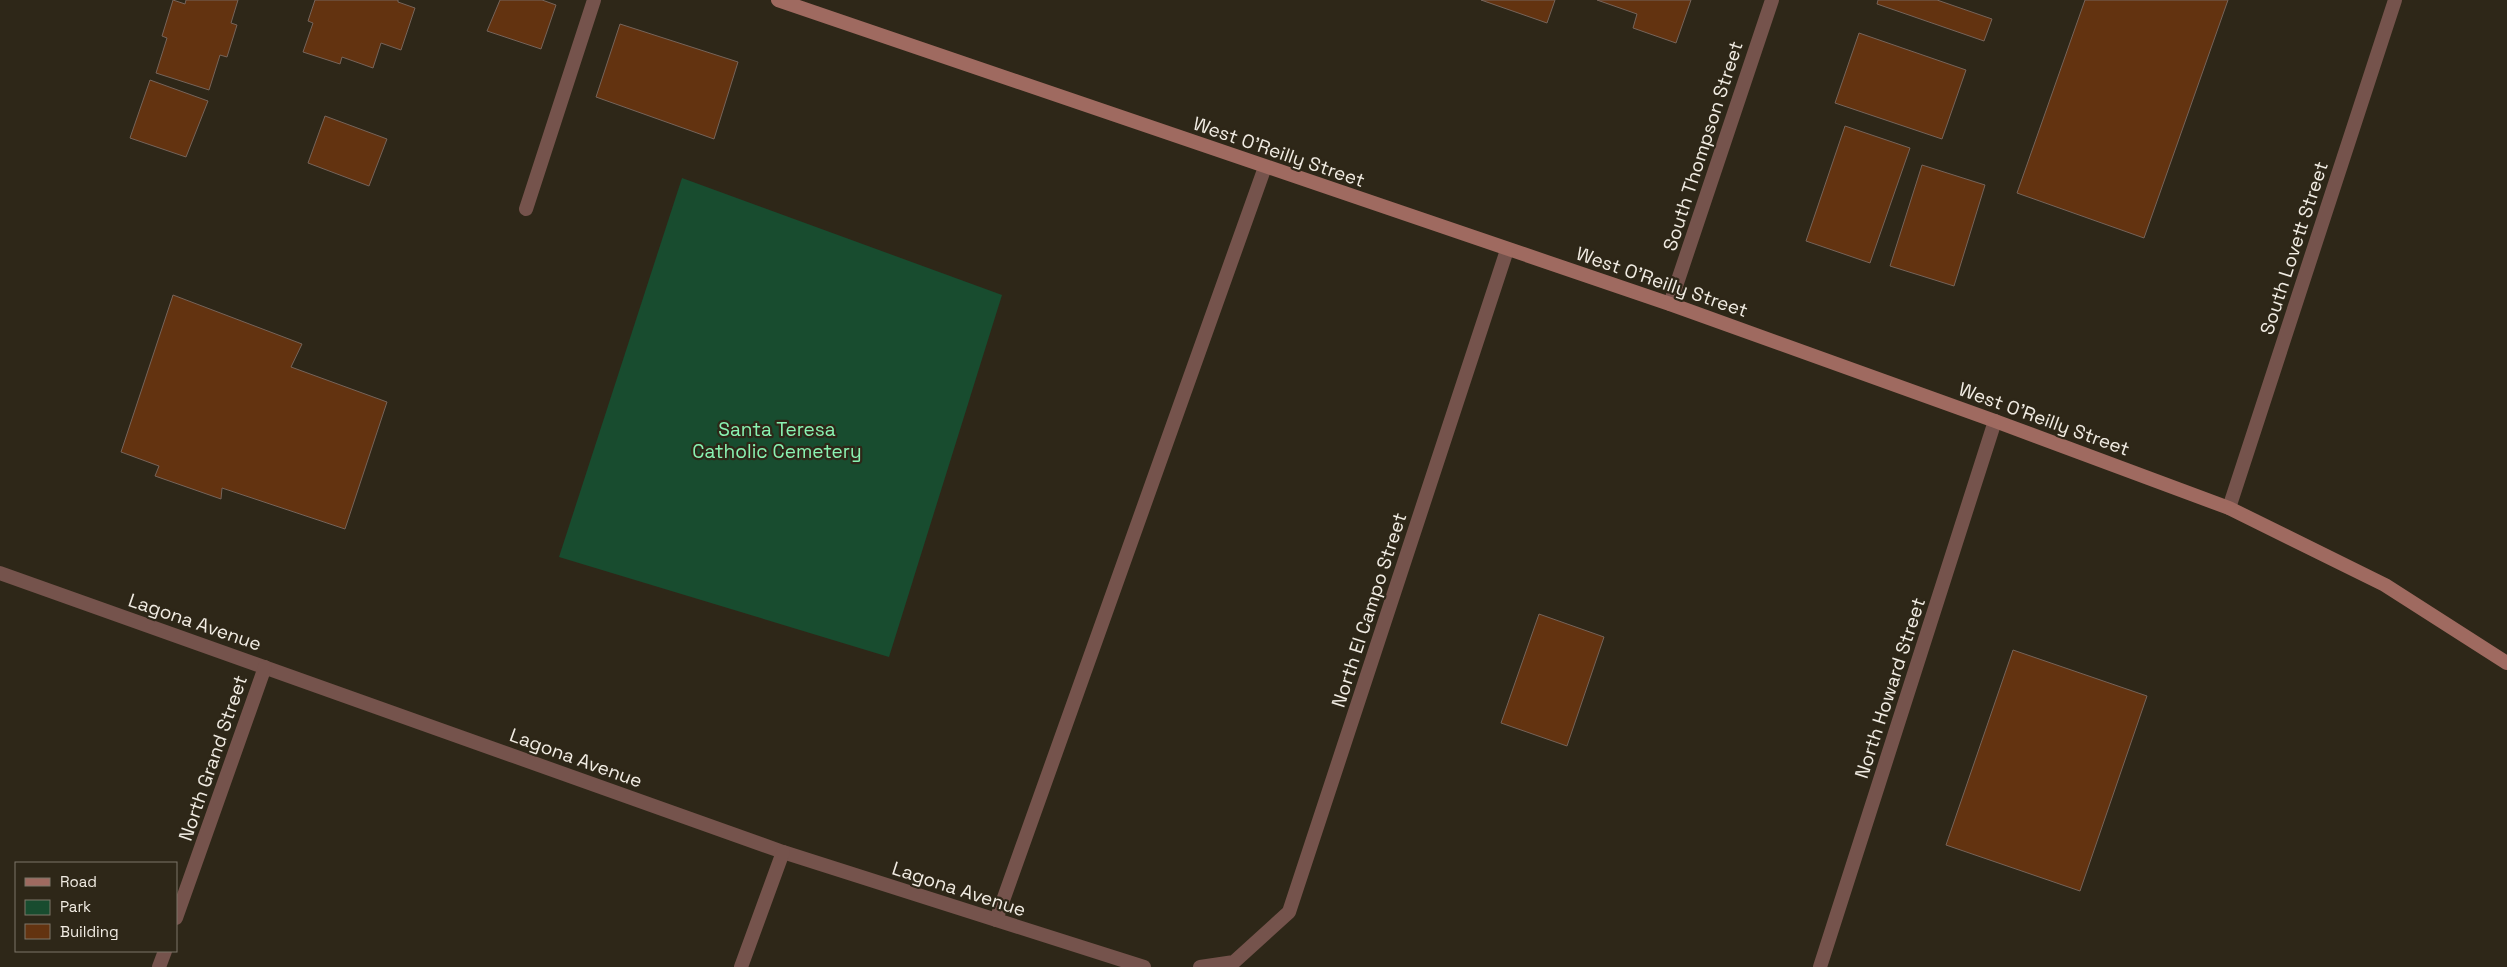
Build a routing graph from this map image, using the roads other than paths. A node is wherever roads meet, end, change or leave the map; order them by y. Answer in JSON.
{"nodes":[{"id":1,"x":594,"y":0,"type":"edge"},
{"id":2,"x":778,"y":0,"type":"edge"},
{"id":3,"x":1772,"y":0,"type":"edge"},
{"id":4,"x":2395,"y":0,"type":"edge"},
{"id":5,"x":1265,"y":166,"type":"junction"},
{"id":6,"x":526,"y":209,"type":"dead end"},
{"id":7,"x":1508,"y":250,"type":"junction"},
{"id":8,"x":1670,"y":304,"type":"junction"},
{"id":9,"x":1995,"y":421,"type":"junction"},
{"id":10,"x":2229,"y":508,"type":"junction"},
{"id":11,"x":0,"y":573,"type":"edge"},
{"id":12,"x":2507,"y":663,"type":"edge"},
{"id":13,"x":265,"y":667,"type":"junction"},
{"id":14,"x":783,"y":852,"type":"junction"},
{"id":15,"x":178,"y":912,"type":"edge"},
{"id":16,"x":996,"y":920,"type":"junction"},
{"id":17,"x":165,"y":952,"type":"edge"},
{"id":18,"x":159,"y":967,"type":"edge"},
{"id":19,"x":741,"y":967,"type":"edge"},
{"id":20,"x":1144,"y":967,"type":"edge"},
{"id":21,"x":1200,"y":967,"type":"edge"},
{"id":22,"x":1820,"y":967,"type":"edge"}],
"edges":[{"from":1,"to":6,"type":"street"},
{"from":2,"to":5,"type":"main road","name":"West O'Reilly Street"},
{"from":3,"to":8,"type":"street","name":"South Thompson Street"},
{"from":4,"to":10,"type":"street","name":"South Lovett Street"},
{"from":5,"to":7,"type":"main road","name":"West O'Reilly Street"},
{"from":5,"to":16,"type":"street"},
{"from":7,"to":8,"type":"main road","name":"West O'Reilly Street"},
{"from":7,"to":21,"type":"street","name":"North El Campo Street"},
{"from":8,"to":9,"type":"main road","name":"West O'Reilly Street"},
{"from":9,"to":10,"type":"main road","name":"West O'Reilly Street"},
{"from":9,"to":22,"type":"street","name":"North Howard Street"},
{"from":10,"to":12,"type":"main road","name":"West O'Reilly Street"},
{"from":11,"to":13,"type":"street","name":"Lagona Avenue"},
{"from":13,"to":14,"type":"street","name":"Lagona Avenue"},
{"from":13,"to":15,"type":"street","name":"North Grand Street"},
{"from":14,"to":16,"type":"street","name":"Lagona Avenue"},
{"from":14,"to":19,"type":"street"},
{"from":16,"to":20,"type":"street","name":"Lagona Avenue"},
{"from":17,"to":18,"type":"street"}]}
